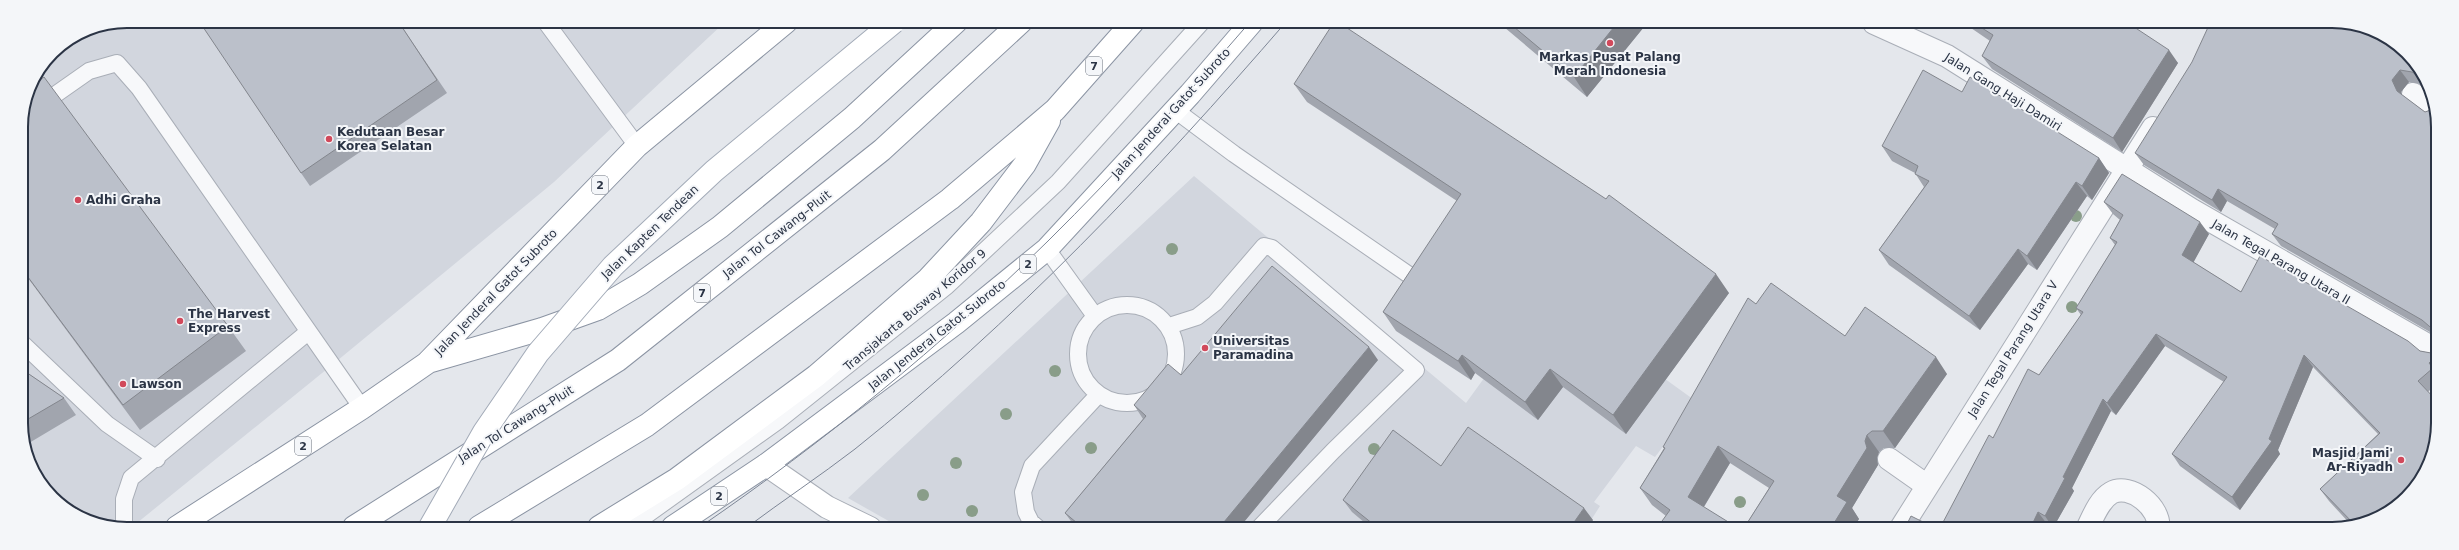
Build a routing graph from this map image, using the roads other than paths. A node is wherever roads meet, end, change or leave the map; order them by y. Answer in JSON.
{"nodes":[{"id":1,"x":550,"y":28,"type":"edge"},
{"id":2,"x":773,"y":28,"type":"edge"},
{"id":3,"x":887,"y":28,"type":"edge"},
{"id":4,"x":950,"y":28,"type":"edge"},
{"id":5,"x":1014,"y":28,"type":"edge"},
{"id":6,"x":1128,"y":28,"type":"edge"},
{"id":7,"x":1197,"y":28,"type":"edge"},
{"id":8,"x":1247,"y":28,"type":"edge"},
{"id":9,"x":1885,"y":28,"type":"edge"},
{"id":10,"x":2413,"y":94,"type":"dead end"},
{"id":11,"x":2429,"y":106,"type":"edge"},
{"id":12,"x":2164,"y":109,"type":"edge"},
{"id":13,"x":1055,"y":110,"type":"junction"},
{"id":14,"x":1175,"y":110,"type":"junction"},
{"id":15,"x":29,"y":113,"type":"edge"},
{"id":16,"x":637,"y":146,"type":"junction"},
{"id":17,"x":2127,"y":170,"type":"junction"},
{"id":18,"x":1047,"y":249,"type":"junction"},
{"id":19,"x":1412,"y":277,"type":"edge"},
{"id":20,"x":1095,"y":316,"type":"junction"},
{"id":21,"x":1169,"y":326,"type":"junction"},
{"id":22,"x":308,"y":332,"type":"junction"},
{"id":23,"x":2431,"y":349,"type":"edge"},
{"id":24,"x":28,"y":350,"type":"edge"},
{"id":25,"x":427,"y":363,"type":"junction"},
{"id":26,"x":1098,"y":395,"type":"junction"},
{"id":27,"x":362,"y":408,"type":"junction"},
{"id":28,"x":157,"y":459,"type":"junction"},
{"id":29,"x":1889,"y":459,"type":"dead end"},
{"id":30,"x":766,"y":465,"type":"junction"},
{"id":31,"x":1926,"y":485,"type":"junction"},
{"id":32,"x":124,"y":522,"type":"edge"},
{"id":33,"x":185,"y":522,"type":"edge"},
{"id":34,"x":362,"y":522,"type":"edge"},
{"id":35,"x":433,"y":522,"type":"edge"},
{"id":36,"x":487,"y":522,"type":"edge"},
{"id":37,"x":607,"y":522,"type":"edge"},
{"id":38,"x":637,"y":522,"type":"edge"},
{"id":39,"x":682,"y":522,"type":"edge"},
{"id":40,"x":858,"y":522,"type":"edge"},
{"id":41,"x":1031,"y":522,"type":"edge"},
{"id":42,"x":1266,"y":522,"type":"edge"},
{"id":43,"x":1904,"y":522,"type":"edge"},
{"id":44,"x":2090,"y":522,"type":"edge"},
{"id":45,"x":2160,"y":522,"type":"edge"}],
"edges":[{"from":1,"to":16,"type":"lane"},
{"from":2,"to":16,"type":"main road","name":"Jalan Jenderal Gatot Subroto","number":"2"},
{"from":3,"to":35,"type":"main road","name":"Jalan Kapten Tendean","bridge":true},
{"from":4,"to":25,"type":"main road"},
{"from":5,"to":34,"type":"main road","name":"Jalan Tol Cawang–Pluit","number":"7"},
{"from":6,"to":13,"type":"main road","number":"7"},
{"from":7,"to":38,"type":"lane","name":"Transjakarta Busway Koridor 9"},
{"from":8,"to":14,"type":"main road","name":"Jalan Jenderal Gatot Subroto","number":"2"},
{"from":9,"to":17,"type":"street","name":"Jalan Gang Haji Damiri"},
{"from":10,"to":11,"type":"street"},
{"from":12,"to":17,"type":"street","name":"Jalan Tegal Parang Utara V"},
{"from":13,"to":36,"type":"main road","number":"7"},
{"from":13,"to":37,"type":"main road"},
{"from":14,"to":18,"type":"main road","name":"Jalan Jenderal Gatot Subroto","number":"2"},
{"from":14,"to":19,"type":"lane"},
{"from":15,"to":22,"type":"lane"},
{"from":16,"to":25,"type":"main road","name":"Jalan Jenderal Gatot Subroto","number":"2"},
{"from":17,"to":23,"type":"street","name":"Jalan Tegal Parang Utara II"},
{"from":17,"to":31,"type":"street","name":"Jalan Tegal Parang Utara V"},
{"from":18,"to":20,"type":"lane"},
{"from":18,"to":30,"type":"main road","name":"Jalan Jenderal Gatot Subroto","number":"2"},
{"from":20,"to":21,"type":"lane"},
{"from":20,"to":26,"type":"lane"},
{"from":21,"to":26,"type":"lane"},
{"from":21,"to":42,"type":"lane"},
{"from":22,"to":27,"type":"lane"},
{"from":22,"to":28,"type":"lane"},
{"from":24,"to":28,"type":"lane"},
{"from":25,"to":27,"type":"main road","name":"Jalan Jenderal Gatot Subroto","number":"2"},
{"from":26,"to":41,"type":"lane"},
{"from":27,"to":33,"type":"main road","name":"Jalan Jenderal Gatot Subroto","number":"2"},
{"from":28,"to":32,"type":"lane"},
{"from":29,"to":31,"type":"street"},
{"from":30,"to":39,"type":"main road","name":"Jalan Jenderal Gatot Subroto","number":"2"},
{"from":30,"to":40,"type":"main road"},
{"from":31,"to":43,"type":"street","name":"Jalan Tegal Parang Utara V"},
{"from":44,"to":45,"type":"street"}]}
